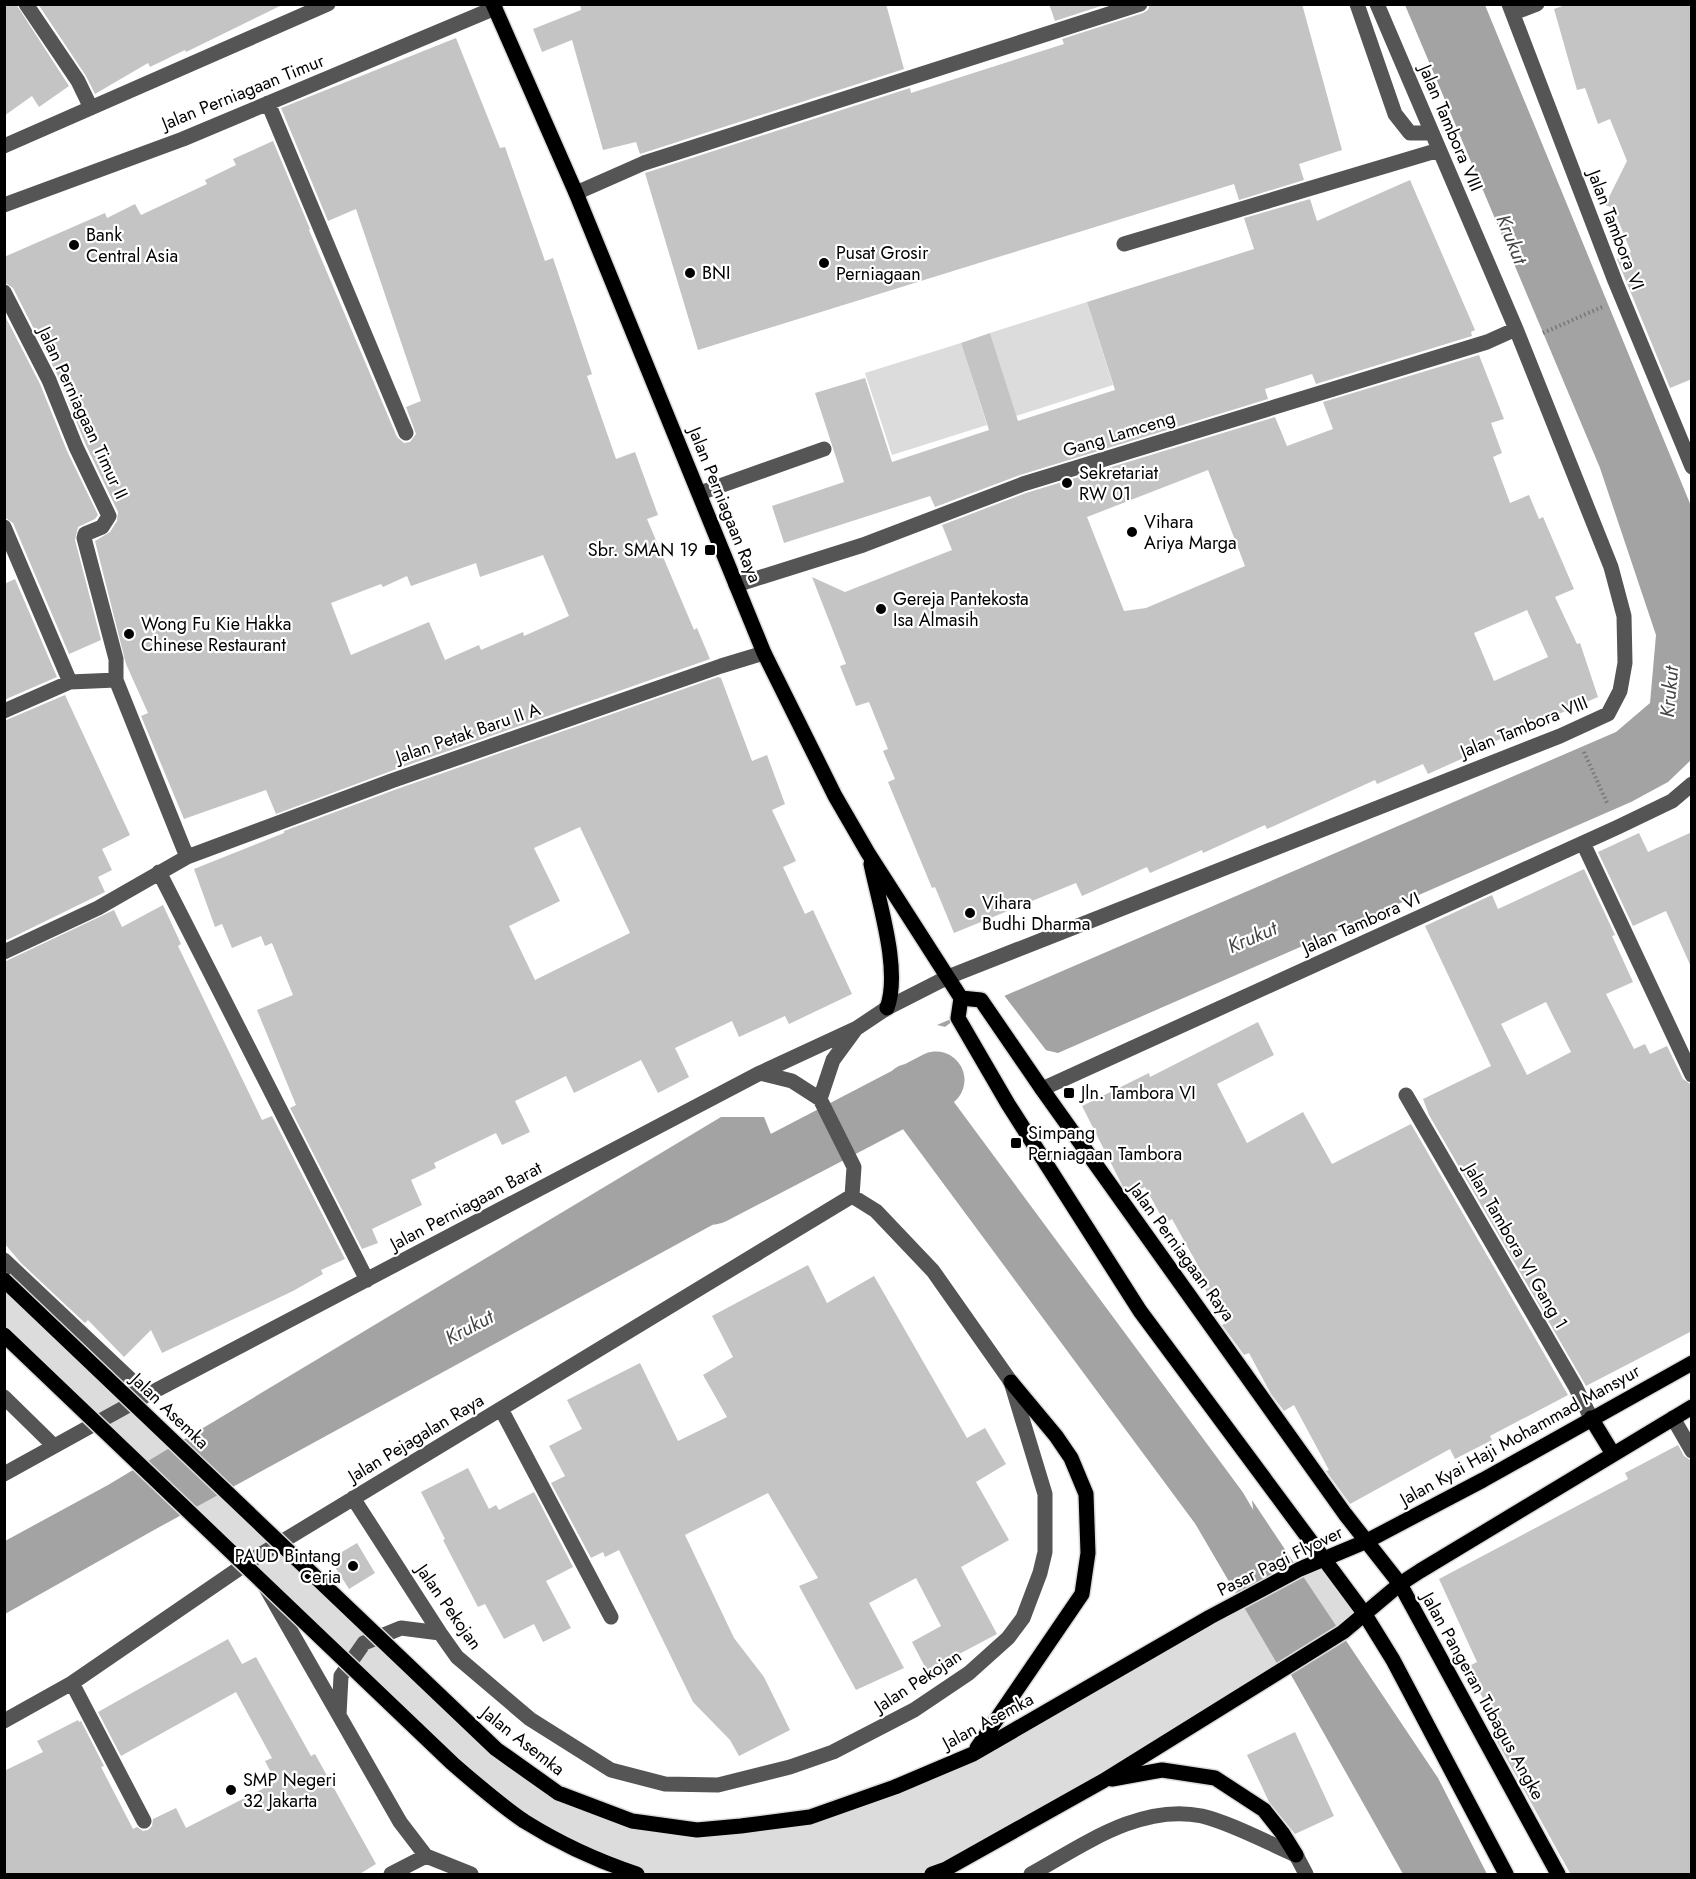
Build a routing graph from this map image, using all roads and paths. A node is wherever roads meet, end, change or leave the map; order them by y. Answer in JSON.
{"nodes":[{"id":1,"x":26,"y":4,"type":"edge"},
{"id":2,"x":328,"y":4,"type":"edge"},
{"id":3,"x":1140,"y":4,"type":"edge"},
{"id":4,"x":1357,"y":4,"type":"edge"},
{"id":5,"x":1377,"y":4,"type":"edge"},
{"id":6,"x":1537,"y":4,"type":"edge"},
{"id":7,"x":494,"y":6,"type":"edge"},
{"id":8,"x":1511,"y":9,"type":"edge"},
{"id":9,"x":268,"y":103,"type":"junction"},
{"id":10,"x":91,"y":108,"type":"junction"},
{"id":11,"x":1432,"y":133,"type":"junction"},
{"id":12,"x":4,"y":146,"type":"edge"},
{"id":13,"x":1439,"y":150,"type":"junction"},
{"id":14,"x":576,"y":193,"type":"junction"},
{"id":15,"x":4,"y":205,"type":"edge"},
{"id":16,"x":1124,"y":244,"type":"dead end"},
{"id":17,"x":4,"y":292,"type":"edge"},
{"id":18,"x":1606,"y":305,"type":"dead end"},
{"id":19,"x":1516,"y":329,"type":"junction"},
{"id":20,"x":1541,"y":334,"type":"dead end"},
{"id":21,"x":406,"y":433,"type":"dead end"},
{"id":22,"x":824,"y":448,"type":"dead end"},
{"id":23,"x":1692,"y":467,"type":"edge"},
{"id":24,"x":700,"y":493,"type":"junction"},
{"id":25,"x":4,"y":527,"type":"edge"},
{"id":26,"x":736,"y":585,"type":"junction"},
{"id":27,"x":764,"y":653,"type":"junction"},
{"id":28,"x":116,"y":680,"type":"junction"},
{"id":29,"x":70,"y":682,"type":"junction"},
{"id":30,"x":4,"y":711,"type":"edge"},
{"id":31,"x":1581,"y":744,"type":"dead end"},
{"id":32,"x":1692,"y":784,"type":"edge"},
{"id":33,"x":1610,"y":808,"type":"dead end"},
{"id":34,"x":1583,"y":843,"type":"junction"},
{"id":35,"x":868,"y":853,"type":"junction"},
{"id":36,"x":187,"y":857,"type":"junction"},
{"id":37,"x":159,"y":872,"type":"junction"},
{"id":38,"x":4,"y":952,"type":"edge"},
{"id":39,"x":948,"y":977,"type":"junction"},
{"id":40,"x":961,"y":998,"type":"junction"},
{"id":41,"x":887,"y":1008,"type":"junction"},
{"id":42,"x":858,"y":1028,"type":"junction"},
{"id":43,"x":760,"y":1073,"type":"junction"},
{"id":44,"x":1692,"y":1075,"type":"edge"},
{"id":45,"x":1040,"y":1086,"type":"junction"},
{"id":46,"x":1406,"y":1095,"type":"dead end"},
{"id":47,"x":822,"y":1103,"type":"junction"},
{"id":48,"x":852,"y":1196,"type":"junction"},
{"id":49,"x":4,"y":1260,"type":"edge"},
{"id":50,"x":4,"y":1280,"type":"edge"},
{"id":51,"x":367,"y":1280,"type":"junction"},
{"id":52,"x":4,"y":1335,"type":"edge"},
{"id":53,"x":1692,"y":1363,"type":"edge"},
{"id":54,"x":1011,"y":1382,"type":"junction"},
{"id":55,"x":147,"y":1395,"type":"junction"},
{"id":56,"x":4,"y":1396,"type":"edge"},
{"id":57,"x":1692,"y":1407,"type":"edge"},
{"id":58,"x":501,"y":1409,"type":"junction"},
{"id":59,"x":1591,"y":1418,"type":"junction"},
{"id":60,"x":1673,"y":1418,"type":"junction"},
{"id":61,"x":54,"y":1446,"type":"junction"},
{"id":62,"x":1692,"y":1451,"type":"edge"},
{"id":63,"x":1613,"y":1455,"type":"junction"},
{"id":64,"x":4,"y":1474,"type":"edge"},
{"id":65,"x":353,"y":1498,"type":"junction"},
{"id":66,"x":1367,"y":1541,"type":"junction"},
{"id":67,"x":1324,"y":1559,"type":"junction"},
{"id":68,"x":250,"y":1561,"type":"junction"},
{"id":69,"x":1400,"y":1584,"type":"junction"},
{"id":70,"x":1364,"y":1612,"type":"junction"},
{"id":71,"x":611,"y":1617,"type":"dead end"},
{"id":72,"x":1210,"y":1617,"type":"joint"},
{"id":73,"x":440,"y":1633,"type":"junction"},
{"id":74,"x":72,"y":1683,"type":"junction"},
{"id":75,"x":339,"y":1715,"type":"junction"},
{"id":76,"x":4,"y":1720,"type":"edge"},
{"id":77,"x":973,"y":1754,"type":"junction"},
{"id":78,"x":1103,"y":1781,"type":"junction"},
{"id":79,"x":144,"y":1821,"type":"dead end"},
{"id":80,"x":1296,"y":1855,"type":"junction"},
{"id":81,"x":426,"y":1856,"type":"junction"},
{"id":82,"x":391,"y":1875,"type":"edge"},
{"id":83,"x":471,"y":1875,"type":"edge"},
{"id":84,"x":637,"y":1875,"type":"edge"},
{"id":85,"x":932,"y":1875,"type":"edge"},
{"id":86,"x":1030,"y":1875,"type":"edge"},
{"id":87,"x":1306,"y":1875,"type":"edge"},
{"id":88,"x":1506,"y":1875,"type":"edge"},
{"id":89,"x":1558,"y":1875,"type":"edge"}],
"edges":[{"from":1,"to":10,"type":"street"},
{"from":2,"to":10,"type":"street"},
{"from":3,"to":14,"type":"street"},
{"from":4,"to":11,"type":"street"},
{"from":5,"to":11,"type":"street","name":"Jalan Tambora VIII"},
{"from":6,"to":8,"type":"street"},
{"from":7,"to":9,"type":"street","name":"Jalan Perniagaan Timur"},
{"from":7,"to":14,"type":"main road","name":"Jalan Perniagaan Raya"},
{"from":8,"to":23,"type":"street","name":"Jalan Tambora VI"},
{"from":9,"to":15,"type":"street","name":"Jalan Perniagaan Timur"},
{"from":9,"to":21,"type":"street"},
{"from":10,"to":12,"type":"street"},
{"from":11,"to":13,"type":"street","name":"Jalan Tambora VIII"},
{"from":13,"to":16,"type":"street"},
{"from":13,"to":19,"type":"street","name":"Jalan Tambora VIII"},
{"from":14,"to":24,"type":"main road","name":"Jalan Perniagaan Raya"},
{"from":17,"to":28,"type":"street","name":"Jalan Perniagaan Timur II"},
{"from":18,"to":20,"type":"path"},
{"from":19,"to":26,"type":"street","name":"Gang Lamceng"},
{"from":19,"to":39,"type":"street","name":"Jalan Tambora VIII"},
{"from":22,"to":24,"type":"street"},
{"from":24,"to":26,"type":"main road","name":"Jalan Perniagaan Raya"},
{"from":25,"to":29,"type":"street"},
{"from":26,"to":27,"type":"main road","name":"Jalan Perniagaan Raya"},
{"from":27,"to":35,"type":"main road","name":"Jalan Perniagaan Raya"},
{"from":27,"to":36,"type":"street","name":"Jalan Petak Baru II A"},
{"from":28,"to":29,"type":"street"},
{"from":28,"to":36,"type":"street"},
{"from":29,"to":30,"type":"street"},
{"from":31,"to":33,"type":"path"},
{"from":32,"to":34,"type":"street","name":"Jalan Tambora VI"},
{"from":34,"to":44,"type":"street"},
{"from":34,"to":45,"type":"street","name":"Jalan Tambora VI"},
{"from":35,"to":39,"type":"main road","name":"Jalan Perniagaan Raya"},
{"from":35,"to":41,"type":"main road"},
{"from":36,"to":37,"type":"street","name":"Jalan Petak Baru II A"},
{"from":37,"to":38,"type":"street","name":"Jalan Petak Baru II A"},
{"from":37,"to":51,"type":"street"},
{"from":39,"to":40,"type":"main road","name":"Jalan Perniagaan Raya"},
{"from":39,"to":41,"type":"street","name":"Jalan Perniagaan Barat"},
{"from":40,"to":45,"type":"main road","name":"Jalan Perniagaan Raya"},
{"from":40,"to":67,"type":"main road"},
{"from":41,"to":42,"type":"street","name":"Jalan Perniagaan Barat"},
{"from":42,"to":43,"type":"street","name":"Jalan Perniagaan Barat"},
{"from":42,"to":47,"type":"street"},
{"from":43,"to":47,"type":"street"},
{"from":43,"to":51,"type":"street","name":"Jalan Perniagaan Barat"},
{"from":45,"to":66,"type":"main road","name":"Jalan Perniagaan Raya"},
{"from":46,"to":59,"type":"street","name":"Jalan Tambora VI Gang 1"},
{"from":47,"to":48,"type":"street"},
{"from":48,"to":54,"type":"street","name":"Jalan Pekojan"},
{"from":48,"to":58,"type":"street","name":"Jalan Pejagalan Raya"},
{"from":49,"to":55,"type":"street"},
{"from":50,"to":77,"type":"main road","name":"Jalan Asemka","bridge":true},
{"from":51,"to":55,"type":"street","name":"Jalan Perniagaan Barat"},
{"from":52,"to":84,"type":"main road","bridge":true},
{"from":53,"to":59,"type":"main road","name":"Jalan Kyai Haji Mohammad Mansyur"},
{"from":54,"to":73,"type":"street","name":"Jalan Pekojan"},
{"from":54,"to":77,"type":"main road"},
{"from":55,"to":61,"type":"street","name":"Jalan Perniagaan Barat"},
{"from":56,"to":61,"type":"street"},
{"from":57,"to":60,"type":"main road"},
{"from":58,"to":65,"type":"street","name":"Jalan Pejagalan Raya"},
{"from":58,"to":71,"type":"street"},
{"from":59,"to":63,"type":"main road"},
{"from":59,"to":66,"type":"main road","name":"Jalan Kyai Haji Mohammad Mansyur"},
{"from":60,"to":62,"type":"street"},
{"from":60,"to":63,"type":"main road"},
{"from":61,"to":64,"type":"street","name":"Jalan Perniagaan Barat"},
{"from":63,"to":69,"type":"main road"},
{"from":65,"to":68,"type":"street","name":"Jalan Pejagalan Raya"},
{"from":65,"to":73,"type":"street","name":"Jalan Pekojan"},
{"from":66,"to":67,"type":"main road","name":"Pasar Pagi Flyover"},
{"from":66,"to":69,"type":"main road","name":"Jalan Pangeran Tubagus Angke"},
{"from":67,"to":70,"type":"main road"},
{"from":67,"to":72,"type":"main road","name":"Pasar Pagi Flyover"},
{"from":68,"to":74,"type":"street","name":"Jalan Pejagalan Raya"},
{"from":68,"to":75,"type":"street"},
{"from":69,"to":70,"type":"main road"},
{"from":69,"to":89,"type":"main road","name":"Jalan Pangeran Tubagus Angke"},
{"from":70,"to":78,"type":"main road"},
{"from":70,"to":88,"type":"main road"},
{"from":72,"to":77,"type":"main road","name":"Jalan Asemka"},
{"from":73,"to":75,"type":"street"},
{"from":74,"to":76,"type":"street","name":"Jalan Pejagalan Raya"},
{"from":74,"to":79,"type":"street"},
{"from":75,"to":81,"type":"street"},
{"from":78,"to":80,"type":"main road"},
{"from":78,"to":85,"type":"main road"},
{"from":80,"to":86,"type":"street"},
{"from":80,"to":87,"type":"street"},
{"from":81,"to":82,"type":"street"},
{"from":81,"to":83,"type":"street"}]}
